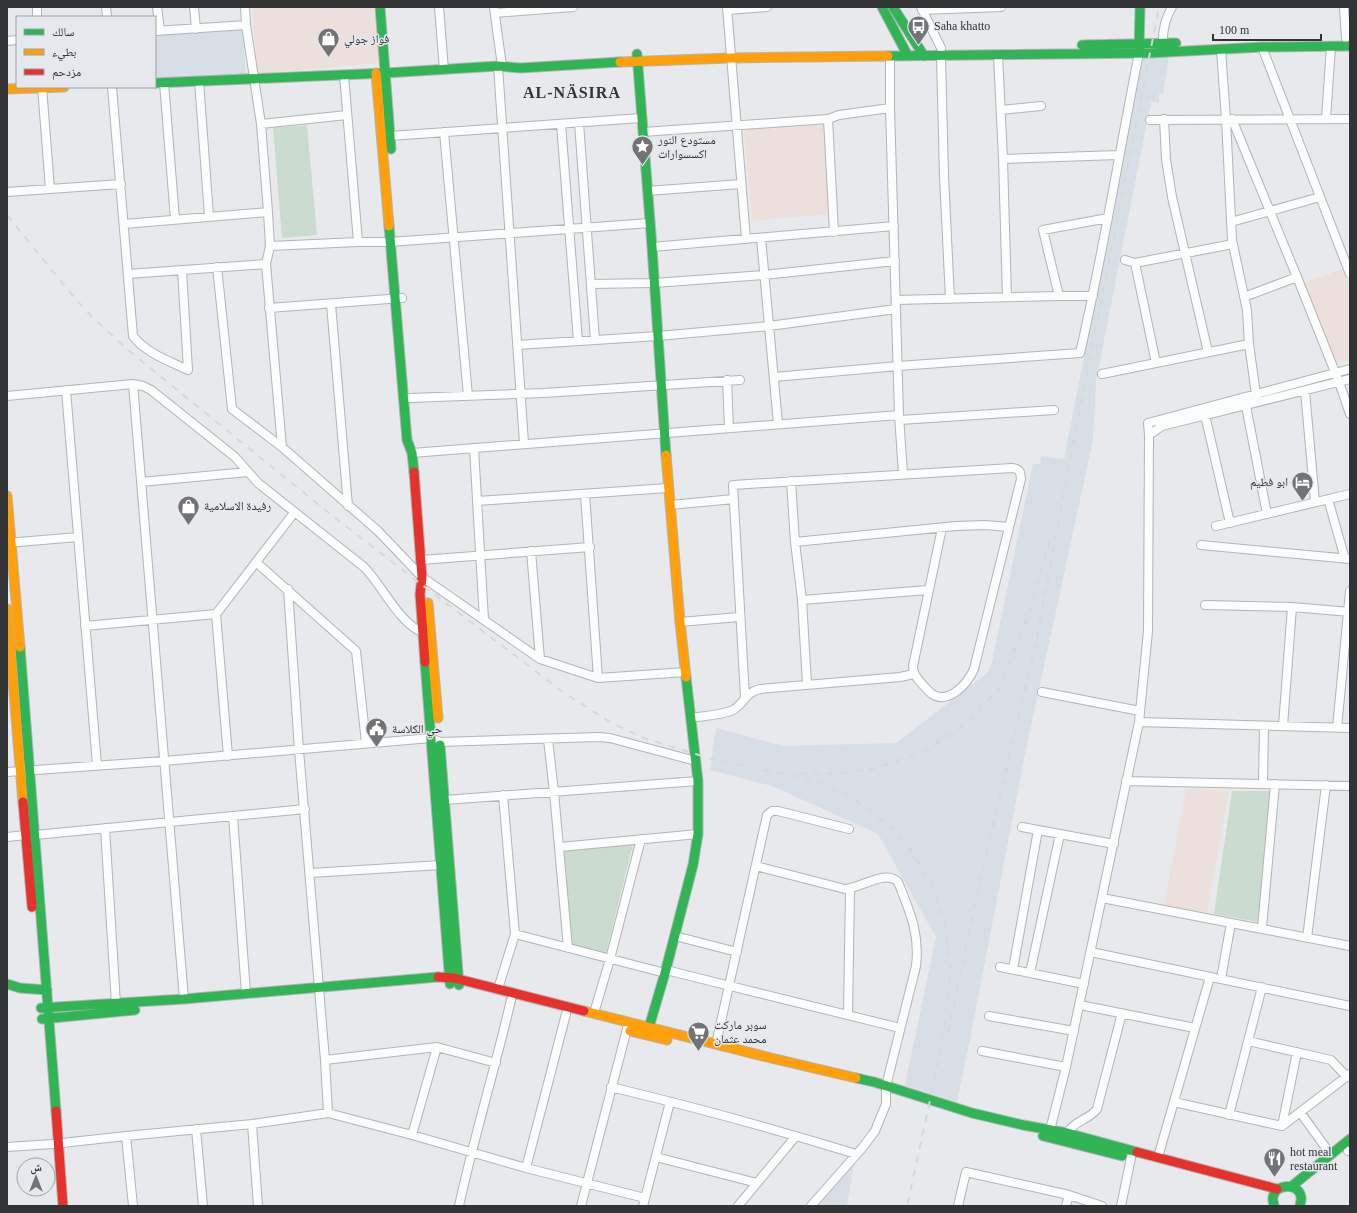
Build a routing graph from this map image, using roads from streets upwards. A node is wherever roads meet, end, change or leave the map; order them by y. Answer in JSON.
{"nodes":[{"id":1,"x":158,"y":7,"type":"edge"},
{"id":2,"x":194,"y":7,"type":"edge"},
{"id":3,"x":245,"y":7,"type":"edge"},
{"id":4,"x":380,"y":7,"type":"edge"},
{"id":5,"x":439,"y":7,"type":"edge"},
{"id":6,"x":573,"y":7,"type":"edge"},
{"id":7,"x":767,"y":7,"type":"edge"},
{"id":8,"x":882,"y":7,"type":"edge"},
{"id":9,"x":893,"y":7,"type":"edge"},
{"id":10,"x":1001,"y":7,"type":"edge"},
{"id":11,"x":1140,"y":7,"type":"edge"},
{"id":12,"x":1172,"y":7,"type":"edge"},
{"id":13,"x":1344,"y":7,"type":"edge"},
{"id":14,"x":921,"y":8,"type":"edge"},
{"id":15,"x":727,"y":9,"type":"edge"},
{"id":16,"x":494,"y":10,"type":"edge"},
{"id":17,"x":246,"y":25,"type":"junction"},
{"id":18,"x":196,"y":29,"type":"junction"},
{"id":19,"x":157,"y":31,"type":"edge"},
{"id":20,"x":1349,"y":40,"type":"edge"},
{"id":21,"x":1331,"y":46,"type":"junction"},
{"id":22,"x":1262,"y":47,"type":"junction"},
{"id":23,"x":918,"y":48,"type":"junction"},
{"id":24,"x":1163,"y":48,"type":"junction"},
{"id":25,"x":1139,"y":49,"type":"junction"},
{"id":26,"x":1221,"y":50,"type":"junction"},
{"id":27,"x":906,"y":52,"type":"junction"},
{"id":28,"x":941,"y":52,"type":"junction"},
{"id":29,"x":731,"y":54,"type":"junction"},
{"id":30,"x":998,"y":55,"type":"junction"},
{"id":31,"x":924,"y":56,"type":"junction"},
{"id":32,"x":890,"y":57,"type":"junction"},
{"id":33,"x":637,"y":58,"type":"junction"},
{"id":34,"x":500,"y":66,"type":"junction"},
{"id":35,"x":444,"y":70,"type":"junction"},
{"id":36,"x":386,"y":73,"type":"junction"},
{"id":37,"x":376,"y":74,"type":"junction"},
{"id":38,"x":344,"y":75,"type":"junction"},
{"id":39,"x":254,"y":79,"type":"junction"},
{"id":40,"x":199,"y":81,"type":"junction"},
{"id":41,"x":159,"y":83,"type":"edge"},
{"id":42,"x":24,"y":88,"type":"edge"},
{"id":43,"x":42,"y":88,"type":"edge"},
{"id":44,"x":112,"y":88,"type":"edge"},
{"id":45,"x":7,"y":89,"type":"edge"},
{"id":46,"x":1041,"y":106,"type":"dead end"},
{"id":47,"x":890,"y":108,"type":"junction"},
{"id":48,"x":1001,"y":110,"type":"junction"},
{"id":49,"x":347,"y":115,"type":"junction"},
{"id":50,"x":641,"y":118,"type":"junction"},
{"id":51,"x":828,"y":119,"type":"junction"},
{"id":52,"x":1229,"y":119,"type":"junction"},
{"id":53,"x":1290,"y":119,"type":"junction"},
{"id":54,"x":1326,"y":119,"type":"junction"},
{"id":55,"x":1150,"y":120,"type":"dead end"},
{"id":56,"x":1164,"y":120,"type":"junction"},
{"id":57,"x":1350,"y":120,"type":"edge"},
{"id":58,"x":579,"y":123,"type":"junction"},
{"id":59,"x":261,"y":124,"type":"junction"},
{"id":60,"x":561,"y":124,"type":"junction"},
{"id":61,"x":736,"y":126,"type":"junction"},
{"id":62,"x":502,"y":128,"type":"junction"},
{"id":63,"x":444,"y":132,"type":"junction"},
{"id":64,"x":643,"y":132,"type":"junction"},
{"id":65,"x":390,"y":136,"type":"junction"},
{"id":66,"x":1118,"y":155,"type":"junction"},
{"id":67,"x":1003,"y":159,"type":"junction"},
{"id":68,"x":120,"y":184,"type":"junction"},
{"id":69,"x":741,"y":184,"type":"junction"},
{"id":70,"x":50,"y":189,"type":"junction"},
{"id":71,"x":647,"y":190,"type":"junction"},
{"id":72,"x":7,"y":192,"type":"edge"},
{"id":73,"x":1320,"y":197,"type":"junction"},
{"id":74,"x":1270,"y":211,"type":"junction"},
{"id":75,"x":268,"y":212,"type":"junction"},
{"id":76,"x":209,"y":216,"type":"junction"},
{"id":77,"x":1108,"y":218,"type":"junction"},
{"id":78,"x":175,"y":219,"type":"junction"},
{"id":79,"x":1231,"y":222,"type":"junction"},
{"id":80,"x":650,"y":223,"type":"junction"},
{"id":81,"x":124,"y":224,"type":"junction"},
{"id":82,"x":894,"y":226,"type":"junction"},
{"id":83,"x":587,"y":228,"type":"junction"},
{"id":84,"x":570,"y":229,"type":"junction"},
{"id":85,"x":834,"y":232,"type":"junction"},
{"id":86,"x":510,"y":234,"type":"junction"},
{"id":87,"x":453,"y":238,"type":"junction"},
{"id":88,"x":761,"y":238,"type":"junction"},
{"id":89,"x":746,"y":239,"type":"junction"},
{"id":90,"x":358,"y":242,"type":"junction"},
{"id":91,"x":394,"y":242,"type":"junction"},
{"id":92,"x":1233,"y":244,"type":"junction"},
{"id":93,"x":270,"y":246,"type":"junction"},
{"id":94,"x":652,"y":247,"type":"junction"},
{"id":95,"x":1185,"y":254,"type":"junction"},
{"id":96,"x":1125,"y":260,"type":"dead end"},
{"id":97,"x":895,"y":261,"type":"junction"},
{"id":98,"x":1135,"y":263,"type":"junction"},
{"id":99,"x":266,"y":264,"type":"junction"},
{"id":100,"x":217,"y":267,"type":"junction"},
{"id":101,"x":182,"y":270,"type":"junction"},
{"id":102,"x":128,"y":274,"type":"junction"},
{"id":103,"x":1350,"y":274,"type":"edge"},
{"id":104,"x":764,"y":276,"type":"junction"},
{"id":105,"x":1297,"y":277,"type":"junction"},
{"id":106,"x":654,"y":283,"type":"junction"},
{"id":107,"x":591,"y":284,"type":"junction"},
{"id":108,"x":1059,"y":296,"type":"junction"},
{"id":109,"x":1093,"y":296,"type":"junction"},
{"id":110,"x":1007,"y":297,"type":"junction"},
{"id":111,"x":1244,"y":297,"type":"junction"},
{"id":112,"x":398,"y":299,"type":"junction"},
{"id":113,"x":950,"y":299,"type":"junction"},
{"id":114,"x":896,"y":300,"type":"junction"},
{"id":115,"x":331,"y":304,"type":"junction"},
{"id":116,"x":268,"y":308,"type":"junction"},
{"id":117,"x":896,"y":309,"type":"junction"},
{"id":118,"x":769,"y":326,"type":"junction"},
{"id":119,"x":658,"y":336,"type":"junction"},
{"id":120,"x":595,"y":340,"type":"junction"},
{"id":121,"x":578,"y":341,"type":"junction"},
{"id":122,"x":1249,"y":344,"type":"junction"},
{"id":123,"x":517,"y":345,"type":"junction"},
{"id":124,"x":1208,"y":352,"type":"junction"},
{"id":125,"x":1156,"y":363,"type":"junction"},
{"id":126,"x":898,"y":366,"type":"junction"},
{"id":127,"x":1350,"y":369,"type":"edge"},
{"id":128,"x":1334,"y":373,"type":"junction"},
{"id":129,"x":1102,"y":374,"type":"dead end"},
{"id":130,"x":774,"y":377,"type":"junction"},
{"id":131,"x":1350,"y":379,"type":"edge"},
{"id":132,"x":727,"y":380,"type":"junction"},
{"id":133,"x":740,"y":380,"type":"dead end"},
{"id":134,"x":1339,"y":382,"type":"junction"},
{"id":135,"x":133,"y":384,"type":"junction"},
{"id":136,"x":662,"y":384,"type":"junction"},
{"id":137,"x":66,"y":390,"type":"junction"},
{"id":138,"x":1305,"y":391,"type":"junction"},
{"id":139,"x":521,"y":393,"type":"junction"},
{"id":140,"x":7,"y":396,"type":"edge"},
{"id":141,"x":468,"y":396,"type":"junction"},
{"id":142,"x":410,"y":398,"type":"junction"},
{"id":143,"x":1256,"y":398,"type":"junction"},
{"id":144,"x":1245,"y":401,"type":"junction"},
{"id":145,"x":1054,"y":410,"type":"dead end"},
{"id":146,"x":1350,"y":414,"type":"edge"},
{"id":147,"x":1205,"y":416,"type":"junction"},
{"id":148,"x":900,"y":417,"type":"junction"},
{"id":149,"x":778,"y":424,"type":"junction"},
{"id":150,"x":729,"y":428,"type":"junction"},
{"id":151,"x":665,"y":434,"type":"junction"},
{"id":152,"x":1149,"y":435,"type":"junction"},
{"id":153,"x":524,"y":443,"type":"junction"},
{"id":154,"x":282,"y":447,"type":"junction"},
{"id":155,"x":474,"y":448,"type":"junction"},
{"id":156,"x":412,"y":453,"type":"junction"},
{"id":157,"x":248,"y":472,"type":"junction"},
{"id":158,"x":902,"y":474,"type":"junction"},
{"id":159,"x":791,"y":481,"type":"junction"},
{"id":160,"x":141,"y":482,"type":"junction"},
{"id":161,"x":668,"y":488,"type":"junction"},
{"id":162,"x":585,"y":494,"type":"junction"},
{"id":163,"x":1350,"y":494,"type":"edge"},
{"id":164,"x":7,"y":496,"type":"edge"},
{"id":165,"x":734,"y":499,"type":"junction"},
{"id":166,"x":1328,"y":499,"type":"junction"},
{"id":167,"x":477,"y":501,"type":"junction"},
{"id":168,"x":1315,"y":502,"type":"junction"},
{"id":169,"x":670,"y":505,"type":"junction"},
{"id":170,"x":348,"y":506,"type":"junction"},
{"id":171,"x":294,"y":513,"type":"junction"},
{"id":172,"x":1267,"y":514,"type":"junction"},
{"id":173,"x":1230,"y":523,"type":"junction"},
{"id":174,"x":1216,"y":526,"type":"dead end"},
{"id":175,"x":1009,"y":527,"type":"junction"},
{"id":176,"x":942,"y":528,"type":"junction"},
{"id":177,"x":78,"y":537,"type":"junction"},
{"id":178,"x":795,"y":542,"type":"junction"},
{"id":179,"x":9,"y":543,"type":"edge"},
{"id":180,"x":1201,"y":545,"type":"dead end"},
{"id":181,"x":590,"y":547,"type":"junction"},
{"id":182,"x":531,"y":551,"type":"junction"},
{"id":183,"x":480,"y":555,"type":"junction"},
{"id":184,"x":1348,"y":559,"type":"edge"},
{"id":185,"x":421,"y":560,"type":"junction"},
{"id":186,"x":257,"y":563,"type":"junction"},
{"id":187,"x":422,"y":577,"type":"junction"},
{"id":188,"x":288,"y":589,"type":"junction"},
{"id":189,"x":928,"y":590,"type":"junction"},
{"id":190,"x":1350,"y":591,"type":"edge"},
{"id":191,"x":802,"y":600,"type":"junction"},
{"id":192,"x":1204,"y":605,"type":"dead end"},
{"id":193,"x":1292,"y":607,"type":"junction"},
{"id":194,"x":7,"y":609,"type":"edge"},
{"id":195,"x":1349,"y":612,"type":"edge"},
{"id":196,"x":216,"y":614,"type":"junction"},
{"id":197,"x":739,"y":617,"type":"junction"},
{"id":198,"x":153,"y":620,"type":"junction"},
{"id":199,"x":484,"y":620,"type":"junction"},
{"id":200,"x":680,"y":622,"type":"junction"},
{"id":201,"x":85,"y":626,"type":"junction"},
{"id":202,"x":422,"y":632,"type":"junction"},
{"id":203,"x":9,"y":651,"type":"edge"},
{"id":204,"x":540,"y":659,"type":"junction"},
{"id":205,"x":686,"y":672,"type":"junction"},
{"id":206,"x":914,"y":674,"type":"junction"},
{"id":207,"x":598,"y":678,"type":"junction"},
{"id":208,"x":807,"y":684,"type":"junction"},
{"id":209,"x":1042,"y":692,"type":"dead end"},
{"id":210,"x":745,"y":697,"type":"junction"},
{"id":211,"x":1140,"y":711,"type":"junction"},
{"id":212,"x":692,"y":718,"type":"junction"},
{"id":213,"x":1139,"y":722,"type":"junction"},
{"id":214,"x":1264,"y":726,"type":"junction"},
{"id":215,"x":1283,"y":726,"type":"junction"},
{"id":216,"x":1337,"y":728,"type":"junction"},
{"id":217,"x":1350,"y":728,"type":"edge"},
{"id":218,"x":548,"y":739,"type":"junction"},
{"id":219,"x":436,"y":740,"type":"junction"},
{"id":220,"x":366,"y":743,"type":"junction"},
{"id":221,"x":299,"y":750,"type":"junction"},
{"id":222,"x":228,"y":756,"type":"junction"},
{"id":223,"x":164,"y":761,"type":"junction"},
{"id":224,"x":696,"y":761,"type":"junction"},
{"id":225,"x":97,"y":765,"type":"junction"},
{"id":226,"x":26,"y":770,"type":"junction"},
{"id":227,"x":7,"y":772,"type":"edge"},
{"id":228,"x":698,"y":781,"type":"junction"},
{"id":229,"x":1126,"y":781,"type":"junction"},
{"id":230,"x":1263,"y":784,"type":"junction"},
{"id":231,"x":1275,"y":784,"type":"junction"},
{"id":232,"x":1326,"y":785,"type":"junction"},
{"id":233,"x":1350,"y":786,"type":"edge"},
{"id":234,"x":554,"y":792,"type":"junction"},
{"id":235,"x":503,"y":795,"type":"junction"},
{"id":236,"x":445,"y":800,"type":"junction"},
{"id":237,"x":305,"y":809,"type":"junction"},
{"id":238,"x":233,"y":816,"type":"junction"},
{"id":239,"x":169,"y":822,"type":"junction"},
{"id":240,"x":1022,"y":827,"type":"dead end"},
{"id":241,"x":105,"y":828,"type":"junction"},
{"id":242,"x":849,"y":829,"type":"dead end"},
{"id":243,"x":1038,"y":830,"type":"junction"},
{"id":244,"x":698,"y":834,"type":"junction"},
{"id":245,"x":1060,"y":834,"type":"junction"},
{"id":246,"x":31,"y":835,"type":"junction"},
{"id":247,"x":7,"y":837,"type":"edge"},
{"id":248,"x":641,"y":839,"type":"junction"},
{"id":249,"x":1114,"y":844,"type":"junction"},
{"id":250,"x":560,"y":847,"type":"junction"},
{"id":251,"x":441,"y":865,"type":"junction"},
{"id":252,"x":756,"y":866,"type":"junction"},
{"id":253,"x":310,"y":873,"type":"junction"},
{"id":254,"x":850,"y":888,"type":"junction"},
{"id":255,"x":1102,"y":898,"type":"junction"},
{"id":256,"x":1231,"y":923,"type":"junction"},
{"id":257,"x":1262,"y":928,"type":"junction"},
{"id":258,"x":515,"y":934,"type":"junction"},
{"id":259,"x":675,"y":936,"type":"junction"},
{"id":260,"x":1307,"y":938,"type":"junction"},
{"id":261,"x":1350,"y":946,"type":"edge"},
{"id":262,"x":568,"y":948,"type":"junction"},
{"id":263,"x":737,"y":952,"type":"junction"},
{"id":264,"x":1091,"y":952,"type":"junction"},
{"id":265,"x":610,"y":959,"type":"junction"},
{"id":266,"x":1000,"y":967,"type":"dead end"},
{"id":267,"x":1013,"y":969,"type":"junction"},
{"id":268,"x":665,"y":971,"type":"junction"},
{"id":269,"x":1030,"y":973,"type":"junction"},
{"id":270,"x":7,"y":977,"type":"edge"},
{"id":271,"x":1210,"y":977,"type":"junction"},
{"id":272,"x":1221,"y":979,"type":"junction"},
{"id":273,"x":454,"y":982,"type":"junction"},
{"id":274,"x":7,"y":984,"type":"edge"},
{"id":275,"x":1084,"y":984,"type":"junction"},
{"id":276,"x":729,"y":986,"type":"junction"},
{"id":277,"x":1262,"y":987,"type":"junction"},
{"id":278,"x":27,"y":988,"type":"junction"},
{"id":279,"x":498,"y":988,"type":"junction"},
{"id":280,"x":43,"y":990,"type":"junction"},
{"id":281,"x":319,"y":990,"type":"junction"},
{"id":282,"x":246,"y":993,"type":"junction"},
{"id":283,"x":184,"y":999,"type":"junction"},
{"id":284,"x":511,"y":1000,"type":"junction"},
{"id":285,"x":116,"y":1004,"type":"junction"},
{"id":286,"x":1080,"y":1005,"type":"junction"},
{"id":287,"x":1350,"y":1006,"type":"edge"},
{"id":288,"x":45,"y":1008,"type":"junction"},
{"id":289,"x":594,"y":1013,"type":"junction"},
{"id":290,"x":1122,"y":1013,"type":"junction"},
{"id":291,"x":566,"y":1014,"type":"junction"},
{"id":292,"x":848,"y":1015,"type":"junction"},
{"id":293,"x":989,"y":1016,"type":"dead end"},
{"id":294,"x":46,"y":1018,"type":"junction"},
{"id":295,"x":628,"y":1026,"type":"junction"},
{"id":296,"x":900,"y":1028,"type":"junction"},
{"id":297,"x":1196,"y":1028,"type":"junction"},
{"id":298,"x":648,"y":1031,"type":"junction"},
{"id":299,"x":1074,"y":1031,"type":"junction"},
{"id":300,"x":1248,"y":1041,"type":"junction"},
{"id":301,"x":716,"y":1044,"type":"junction"},
{"id":302,"x":437,"y":1047,"type":"junction"},
{"id":303,"x":982,"y":1050,"type":"dead end"},
{"id":304,"x":1297,"y":1052,"type":"junction"},
{"id":305,"x":325,"y":1060,"type":"junction"},
{"id":306,"x":496,"y":1063,"type":"junction"},
{"id":307,"x":1066,"y":1067,"type":"junction"},
{"id":308,"x":1348,"y":1076,"type":"edge"},
{"id":309,"x":611,"y":1087,"type":"junction"},
{"id":310,"x":886,"y":1090,"type":"junction"},
{"id":311,"x":670,"y":1102,"type":"junction"},
{"id":312,"x":1174,"y":1102,"type":"junction"},
{"id":313,"x":1300,"y":1112,"type":"junction"},
{"id":314,"x":328,"y":1113,"type":"junction"},
{"id":315,"x":1229,"y":1115,"type":"junction"},
{"id":316,"x":252,"y":1124,"type":"junction"},
{"id":317,"x":1282,"y":1126,"type":"junction"},
{"id":318,"x":196,"y":1129,"type":"junction"},
{"id":319,"x":1067,"y":1133,"type":"junction"},
{"id":320,"x":1049,"y":1134,"type":"junction"},
{"id":321,"x":412,"y":1135,"type":"junction"},
{"id":322,"x":126,"y":1136,"type":"junction"},
{"id":323,"x":796,"y":1136,"type":"junction"},
{"id":324,"x":1350,"y":1139,"type":"edge"},
{"id":325,"x":56,"y":1144,"type":"junction"},
{"id":326,"x":7,"y":1147,"type":"edge"},
{"id":327,"x":1349,"y":1150,"type":"edge"},
{"id":328,"x":471,"y":1151,"type":"junction"},
{"id":329,"x":856,"y":1154,"type":"junction"},
{"id":330,"x":1331,"y":1155,"type":"junction"},
{"id":331,"x":656,"y":1157,"type":"junction"},
{"id":332,"x":1158,"y":1157,"type":"junction"},
{"id":333,"x":1131,"y":1158,"type":"junction"},
{"id":334,"x":526,"y":1168,"type":"junction"},
{"id":335,"x":757,"y":1183,"type":"junction"},
{"id":336,"x":587,"y":1184,"type":"junction"},
{"id":337,"x":1295,"y":1188,"type":"junction"},
{"id":338,"x":1275,"y":1192,"type":"junction"},
{"id":339,"x":1069,"y":1195,"type":"junction"},
{"id":340,"x":644,"y":1202,"type":"edge"},
{"id":341,"x":1304,"y":1205,"type":"edge"},
{"id":342,"x":58,"y":1206,"type":"edge"},
{"id":343,"x":63,"y":1206,"type":"edge"},
{"id":344,"x":133,"y":1206,"type":"edge"},
{"id":345,"x":203,"y":1206,"type":"edge"},
{"id":346,"x":258,"y":1206,"type":"edge"},
{"id":347,"x":459,"y":1206,"type":"edge"},
{"id":348,"x":581,"y":1206,"type":"edge"},
{"id":349,"x":738,"y":1206,"type":"edge"},
{"id":350,"x":811,"y":1206,"type":"edge"},
{"id":351,"x":958,"y":1206,"type":"edge"},
{"id":352,"x":1066,"y":1206,"type":"edge"},
{"id":353,"x":1102,"y":1206,"type":"edge"},
{"id":354,"x":1121,"y":1206,"type":"edge"},
{"id":355,"x":1274,"y":1206,"type":"edge"}],
"edges":[{"from":1,"to":19,"type":"street"},
{"from":2,"to":18,"type":"street"},
{"from":3,"to":17,"type":"street"},
{"from":4,"to":36,"type":"street"},
{"from":5,"to":35,"type":"street"},
{"from":6,"to":16,"type":"street"},
{"from":7,"to":15,"type":"street"},
{"from":8,"to":27,"type":"street"},
{"from":9,"to":23,"type":"street"},
{"from":10,"to":14,"type":"street"},
{"from":11,"to":25,"type":"street"},
{"from":12,"to":24,"type":"street"},
{"from":13,"to":20,"type":"street"},
{"from":14,"to":28,"type":"street"},
{"from":15,"to":29,"type":"street"},
{"from":16,"to":34,"type":"street"},
{"from":17,"to":18,"type":"street"},
{"from":17,"to":39,"type":"street"},
{"from":18,"to":19,"type":"street"},
{"from":20,"to":21,"type":"street"},
{"from":20,"to":24,"type":"street"},
{"from":21,"to":22,"type":"street"},
{"from":21,"to":54,"type":"street"},
{"from":22,"to":26,"type":"street"},
{"from":22,"to":53,"type":"street"},
{"from":23,"to":27,"type":"street"},
{"from":23,"to":28,"type":"street"},
{"from":23,"to":31,"type":"street"},
{"from":24,"to":25,"type":"street"},
{"from":24,"to":26,"type":"street"},
{"from":25,"to":28,"type":"street"},
{"from":25,"to":30,"type":"street"},
{"from":25,"to":66,"type":"street"},
{"from":26,"to":52,"type":"street"},
{"from":27,"to":29,"type":"street"},
{"from":27,"to":31,"type":"street"},
{"from":27,"to":32,"type":"street"},
{"from":28,"to":30,"type":"street"},
{"from":28,"to":31,"type":"street"},
{"from":28,"to":113,"type":"street"},
{"from":29,"to":32,"type":"street"},
{"from":29,"to":33,"type":"street"},
{"from":29,"to":61,"type":"street"},
{"from":30,"to":48,"type":"street"},
{"from":32,"to":47,"type":"street"},
{"from":33,"to":34,"type":"street"},
{"from":33,"to":50,"type":"street"},
{"from":34,"to":35,"type":"street"},
{"from":34,"to":62,"type":"street"},
{"from":35,"to":36,"type":"street"},
{"from":36,"to":37,"type":"street"},
{"from":36,"to":65,"type":"street"},
{"from":37,"to":38,"type":"street"},
{"from":37,"to":91,"type":"street"},
{"from":38,"to":39,"type":"street"},
{"from":38,"to":49,"type":"street"},
{"from":39,"to":40,"type":"street"},
{"from":39,"to":59,"type":"street"},
{"from":40,"to":41,"type":"street"},
{"from":40,"to":76,"type":"street"},
{"from":41,"to":78,"type":"street"},
{"from":42,"to":45,"type":"street"},
{"from":43,"to":70,"type":"street"},
{"from":44,"to":68,"type":"street"},
{"from":46,"to":48,"type":"street"},
{"from":47,"to":51,"type":"street"},
{"from":47,"to":82,"type":"street"},
{"from":48,"to":67,"type":"street"},
{"from":49,"to":59,"type":"street"},
{"from":49,"to":90,"type":"street"},
{"from":50,"to":58,"type":"street"},
{"from":50,"to":64,"type":"street"},
{"from":51,"to":61,"type":"street"},
{"from":51,"to":85,"type":"street"},
{"from":52,"to":53,"type":"street"},
{"from":52,"to":56,"type":"street"},
{"from":52,"to":74,"type":"street"},
{"from":52,"to":79,"type":"street"},
{"from":53,"to":54,"type":"street"},
{"from":53,"to":73,"type":"street"},
{"from":54,"to":57,"type":"street"},
{"from":55,"to":56,"type":"street"},
{"from":56,"to":95,"type":"street"},
{"from":58,"to":60,"type":"street"},
{"from":58,"to":83,"type":"street"},
{"from":59,"to":75,"type":"street"},
{"from":60,"to":62,"type":"street"},
{"from":60,"to":84,"type":"street"},
{"from":61,"to":64,"type":"street"},
{"from":61,"to":69,"type":"street"},
{"from":62,"to":63,"type":"street"},
{"from":62,"to":86,"type":"street"},
{"from":63,"to":65,"type":"street"},
{"from":63,"to":87,"type":"street"},
{"from":64,"to":71,"type":"street"},
{"from":65,"to":91,"type":"street"},
{"from":66,"to":67,"type":"street"},
{"from":66,"to":77,"type":"street"},
{"from":67,"to":110,"type":"street"},
{"from":68,"to":70,"type":"street"},
{"from":68,"to":81,"type":"street"},
{"from":69,"to":71,"type":"street"},
{"from":69,"to":89,"type":"street"},
{"from":70,"to":72,"type":"street"},
{"from":71,"to":80,"type":"street"},
{"from":73,"to":74,"type":"street"},
{"from":73,"to":103,"type":"street"},
{"from":74,"to":79,"type":"street"},
{"from":74,"to":105,"type":"street"},
{"from":75,"to":76,"type":"street"},
{"from":75,"to":93,"type":"street"},
{"from":76,"to":78,"type":"street"},
{"from":77,"to":108,"type":"street"},
{"from":77,"to":109,"type":"street"},
{"from":78,"to":81,"type":"street"},
{"from":79,"to":92,"type":"street"},
{"from":80,"to":83,"type":"street"},
{"from":80,"to":94,"type":"street"},
{"from":81,"to":102,"type":"street"},
{"from":82,"to":85,"type":"street"},
{"from":82,"to":97,"type":"street"},
{"from":83,"to":84,"type":"street"},
{"from":83,"to":107,"type":"street"},
{"from":84,"to":86,"type":"street"},
{"from":84,"to":121,"type":"street"},
{"from":85,"to":88,"type":"street"},
{"from":86,"to":87,"type":"street"},
{"from":86,"to":123,"type":"street"},
{"from":87,"to":91,"type":"street"},
{"from":87,"to":141,"type":"street"},
{"from":88,"to":89,"type":"street"},
{"from":88,"to":104,"type":"street"},
{"from":89,"to":94,"type":"street"},
{"from":90,"to":91,"type":"street"},
{"from":90,"to":93,"type":"street"},
{"from":91,"to":112,"type":"street"},
{"from":92,"to":95,"type":"street"},
{"from":92,"to":111,"type":"street"},
{"from":93,"to":99,"type":"street"},
{"from":94,"to":106,"type":"street"},
{"from":95,"to":98,"type":"street"},
{"from":95,"to":124,"type":"street"},
{"from":96,"to":98,"type":"street"},
{"from":97,"to":104,"type":"street"},
{"from":97,"to":114,"type":"street"},
{"from":98,"to":125,"type":"street"},
{"from":99,"to":100,"type":"street"},
{"from":99,"to":116,"type":"street"},
{"from":100,"to":101,"type":"street"},
{"from":100,"to":154,"type":"street"},
{"from":101,"to":102,"type":"street"},
{"from":101,"to":102,"type":"street"},
{"from":104,"to":106,"type":"street"},
{"from":104,"to":118,"type":"street"},
{"from":105,"to":111,"type":"street"},
{"from":105,"to":128,"type":"street"},
{"from":106,"to":107,"type":"street"},
{"from":106,"to":119,"type":"street"},
{"from":107,"to":120,"type":"street"},
{"from":108,"to":109,"type":"street"},
{"from":108,"to":110,"type":"street"},
{"from":109,"to":126,"type":"street"},
{"from":110,"to":113,"type":"street"},
{"from":111,"to":122,"type":"street"},
{"from":112,"to":115,"type":"street"},
{"from":112,"to":142,"type":"street"},
{"from":112,"to":156,"type":"street"},
{"from":113,"to":114,"type":"street"},
{"from":114,"to":117,"type":"street"},
{"from":115,"to":116,"type":"street"},
{"from":115,"to":170,"type":"street"},
{"from":116,"to":154,"type":"street"},
{"from":117,"to":118,"type":"street"},
{"from":117,"to":126,"type":"street"},
{"from":118,"to":119,"type":"street"},
{"from":118,"to":130,"type":"street"},
{"from":119,"to":120,"type":"street"},
{"from":119,"to":136,"type":"street"},
{"from":120,"to":121,"type":"street"},
{"from":121,"to":123,"type":"street"},
{"from":122,"to":124,"type":"street"},
{"from":122,"to":143,"type":"street"},
{"from":123,"to":139,"type":"street"},
{"from":124,"to":125,"type":"street"},
{"from":125,"to":129,"type":"street"},
{"from":126,"to":130,"type":"street"},
{"from":126,"to":148,"type":"street"},
{"from":127,"to":128,"type":"street"},
{"from":128,"to":134,"type":"street"},
{"from":128,"to":143,"type":"street"},
{"from":130,"to":149,"type":"street"},
{"from":131,"to":134,"type":"street"},
{"from":132,"to":133,"type":"street"},
{"from":132,"to":136,"type":"street"},
{"from":132,"to":150,"type":"street"},
{"from":134,"to":138,"type":"street"},
{"from":134,"to":146,"type":"street"},
{"from":135,"to":137,"type":"street"},
{"from":135,"to":157,"type":"street"},
{"from":135,"to":160,"type":"street"},
{"from":136,"to":139,"type":"street"},
{"from":136,"to":151,"type":"street"},
{"from":137,"to":140,"type":"street"},
{"from":137,"to":177,"type":"street"},
{"from":138,"to":143,"type":"street"},
{"from":138,"to":168,"type":"street"},
{"from":139,"to":141,"type":"street"},
{"from":139,"to":153,"type":"street"},
{"from":141,"to":142,"type":"street"},
{"from":142,"to":156,"type":"street"},
{"from":143,"to":144,"type":"street"},
{"from":144,"to":147,"type":"street"},
{"from":144,"to":152,"type":"street"},
{"from":144,"to":172,"type":"street"},
{"from":145,"to":148,"type":"street"},
{"from":147,"to":152,"type":"street"},
{"from":147,"to":173,"type":"street"},
{"from":148,"to":149,"type":"street"},
{"from":148,"to":158,"type":"street"},
{"from":149,"to":150,"type":"street"},
{"from":150,"to":151,"type":"street"},
{"from":151,"to":153,"type":"street"},
{"from":151,"to":161,"type":"street"},
{"from":152,"to":211,"type":"street"},
{"from":153,"to":155,"type":"street"},
{"from":154,"to":170,"type":"street"},
{"from":155,"to":156,"type":"street"},
{"from":155,"to":167,"type":"street"},
{"from":156,"to":185,"type":"street"},
{"from":157,"to":160,"type":"street"},
{"from":157,"to":171,"type":"street"},
{"from":158,"to":159,"type":"street"},
{"from":158,"to":175,"type":"street"},
{"from":159,"to":165,"type":"street"},
{"from":159,"to":178,"type":"street"},
{"from":160,"to":198,"type":"street"},
{"from":161,"to":162,"type":"street"},
{"from":161,"to":169,"type":"street"},
{"from":162,"to":167,"type":"street"},
{"from":162,"to":181,"type":"street"},
{"from":163,"to":166,"type":"street"},
{"from":164,"to":179,"type":"street"},
{"from":165,"to":169,"type":"street"},
{"from":165,"to":197,"type":"street"},
{"from":166,"to":168,"type":"street"},
{"from":166,"to":184,"type":"street"},
{"from":167,"to":183,"type":"street"},
{"from":168,"to":172,"type":"street"},
{"from":169,"to":200,"type":"street"},
{"from":170,"to":187,"type":"street"},
{"from":171,"to":186,"type":"street"},
{"from":171,"to":202,"type":"street"},
{"from":172,"to":173,"type":"street"},
{"from":173,"to":174,"type":"street"},
{"from":175,"to":176,"type":"street"},
{"from":175,"to":206,"type":"street"},
{"from":176,"to":178,"type":"street"},
{"from":176,"to":189,"type":"street"},
{"from":177,"to":179,"type":"street"},
{"from":177,"to":201,"type":"street"},
{"from":178,"to":191,"type":"street"},
{"from":179,"to":226,"type":"street"},
{"from":180,"to":184,"type":"street"},
{"from":181,"to":182,"type":"street"},
{"from":181,"to":207,"type":"street"},
{"from":182,"to":183,"type":"street"},
{"from":182,"to":204,"type":"street"},
{"from":183,"to":185,"type":"street"},
{"from":183,"to":199,"type":"street"},
{"from":185,"to":187,"type":"street"},
{"from":186,"to":188,"type":"street"},
{"from":186,"to":196,"type":"street"},
{"from":187,"to":199,"type":"street"},
{"from":187,"to":202,"type":"street"},
{"from":187,"to":219,"type":"street"},
{"from":188,"to":220,"type":"street"},
{"from":188,"to":221,"type":"street"},
{"from":189,"to":191,"type":"street"},
{"from":189,"to":206,"type":"street"},
{"from":190,"to":195,"type":"street"},
{"from":191,"to":208,"type":"street"},
{"from":192,"to":193,"type":"street"},
{"from":193,"to":195,"type":"street"},
{"from":193,"to":215,"type":"street"},
{"from":194,"to":203,"type":"street"},
{"from":195,"to":216,"type":"street"},
{"from":196,"to":198,"type":"street"},
{"from":196,"to":222,"type":"street"},
{"from":197,"to":200,"type":"street"},
{"from":197,"to":210,"type":"street"},
{"from":198,"to":201,"type":"street"},
{"from":198,"to":223,"type":"street"},
{"from":199,"to":204,"type":"street"},
{"from":200,"to":205,"type":"street"},
{"from":201,"to":225,"type":"street"},
{"from":202,"to":219,"type":"street"},
{"from":203,"to":226,"type":"street"},
{"from":204,"to":207,"type":"street"},
{"from":205,"to":207,"type":"street"},
{"from":205,"to":212,"type":"street"},
{"from":206,"to":208,"type":"street"},
{"from":208,"to":210,"type":"street"},
{"from":209,"to":211,"type":"street"},
{"from":210,"to":212,"type":"street"},
{"from":211,"to":213,"type":"street"},
{"from":212,"to":224,"type":"street"},
{"from":213,"to":214,"type":"street"},
{"from":213,"to":229,"type":"street"},
{"from":214,"to":215,"type":"street"},
{"from":214,"to":230,"type":"street"},
{"from":215,"to":216,"type":"street"},
{"from":216,"to":217,"type":"street"},
{"from":218,"to":219,"type":"street"},
{"from":218,"to":224,"type":"street"},
{"from":218,"to":234,"type":"street"},
{"from":219,"to":220,"type":"street"},
{"from":219,"to":236,"type":"street"},
{"from":219,"to":251,"type":"street"},
{"from":220,"to":221,"type":"street"},
{"from":221,"to":222,"type":"street"},
{"from":221,"to":237,"type":"street"},
{"from":222,"to":223,"type":"street"},
{"from":223,"to":225,"type":"street"},
{"from":223,"to":239,"type":"street"},
{"from":224,"to":228,"type":"street"},
{"from":225,"to":226,"type":"street"},
{"from":226,"to":227,"type":"street"},
{"from":226,"to":246,"type":"street"},
{"from":228,"to":234,"type":"street"},
{"from":228,"to":244,"type":"street"},
{"from":229,"to":230,"type":"street"},
{"from":229,"to":249,"type":"street"},
{"from":230,"to":231,"type":"street"},
{"from":231,"to":232,"type":"street"},
{"from":231,"to":257,"type":"street"},
{"from":232,"to":233,"type":"street"},
{"from":232,"to":260,"type":"street"},
{"from":234,"to":235,"type":"street"},
{"from":234,"to":250,"type":"street"},
{"from":235,"to":236,"type":"street"},
{"from":235,"to":258,"type":"street"},
{"from":236,"to":273,"type":"street"},
{"from":237,"to":238,"type":"street"},
{"from":237,"to":253,"type":"street"},
{"from":238,"to":239,"type":"street"},
{"from":238,"to":282,"type":"street"},
{"from":239,"to":241,"type":"street"},
{"from":239,"to":283,"type":"street"},
{"from":240,"to":243,"type":"street"},
{"from":241,"to":246,"type":"street"},
{"from":241,"to":285,"type":"street"},
{"from":242,"to":252,"type":"street"},
{"from":243,"to":245,"type":"street"},
{"from":243,"to":267,"type":"street"},
{"from":244,"to":248,"type":"street"},
{"from":244,"to":259,"type":"street"},
{"from":245,"to":249,"type":"street"},
{"from":245,"to":269,"type":"street"},
{"from":246,"to":247,"type":"street"},
{"from":246,"to":280,"type":"street"},
{"from":248,"to":250,"type":"street"},
{"from":248,"to":265,"type":"street"},
{"from":249,"to":255,"type":"street"},
{"from":250,"to":262,"type":"street"},
{"from":251,"to":253,"type":"street"},
{"from":251,"to":273,"type":"street"},
{"from":252,"to":254,"type":"street"},
{"from":252,"to":263,"type":"street"},
{"from":253,"to":281,"type":"street"},
{"from":254,"to":292,"type":"street"},
{"from":254,"to":296,"type":"street"},
{"from":255,"to":256,"type":"street"},
{"from":255,"to":264,"type":"street"},
{"from":256,"to":257,"type":"street"},
{"from":256,"to":272,"type":"street"},
{"from":257,"to":260,"type":"street"},
{"from":258,"to":262,"type":"street"},
{"from":258,"to":279,"type":"street"},
{"from":259,"to":263,"type":"street"},
{"from":259,"to":268,"type":"street"},
{"from":260,"to":261,"type":"street"},
{"from":262,"to":265,"type":"street"},
{"from":263,"to":276,"type":"street"},
{"from":264,"to":271,"type":"street"},
{"from":264,"to":275,"type":"street"},
{"from":265,"to":268,"type":"street"},
{"from":265,"to":289,"type":"street"},
{"from":266,"to":267,"type":"street"},
{"from":267,"to":269,"type":"street"},
{"from":268,"to":276,"type":"street"},
{"from":268,"to":298,"type":"street"},
{"from":269,"to":275,"type":"street"},
{"from":270,"to":278,"type":"street"},
{"from":271,"to":272,"type":"street"},
{"from":271,"to":297,"type":"street"},
{"from":272,"to":277,"type":"street"},
{"from":273,"to":279,"type":"street"},
{"from":273,"to":281,"type":"street"},
{"from":273,"to":284,"type":"street"},
{"from":274,"to":278,"type":"street"},
{"from":275,"to":286,"type":"street"},
{"from":276,"to":292,"type":"street"},
{"from":276,"to":301,"type":"street"},
{"from":277,"to":287,"type":"street"},
{"from":277,"to":300,"type":"street"},
{"from":278,"to":280,"type":"street"},
{"from":279,"to":289,"type":"street"},
{"from":280,"to":288,"type":"street"},
{"from":281,"to":282,"type":"street"},
{"from":281,"to":294,"type":"street"},
{"from":281,"to":305,"type":"street"},
{"from":282,"to":283,"type":"street"},
{"from":283,"to":285,"type":"street"},
{"from":284,"to":291,"type":"street"},
{"from":284,"to":306,"type":"street"},
{"from":285,"to":288,"type":"street"},
{"from":286,"to":290,"type":"street"},
{"from":286,"to":299,"type":"street"},
{"from":288,"to":294,"type":"street"},
{"from":289,"to":295,"type":"street"},
{"from":290,"to":297,"type":"street"},
{"from":290,"to":319,"type":"street"},
{"from":291,"to":295,"type":"street"},
{"from":291,"to":334,"type":"street"},
{"from":292,"to":296,"type":"street"},
{"from":293,"to":299,"type":"street"},
{"from":294,"to":325,"type":"street"},
{"from":295,"to":298,"type":"street"},
{"from":295,"to":309,"type":"street"},
{"from":296,"to":310,"type":"street"},
{"from":297,"to":312,"type":"street"},
{"from":298,"to":301,"type":"street"},
{"from":298,"to":310,"type":"street"},
{"from":299,"to":307,"type":"street"},
{"from":300,"to":304,"type":"street"},
{"from":300,"to":315,"type":"street"},
{"from":301,"to":310,"type":"street"},
{"from":302,"to":305,"type":"street"},
{"from":302,"to":306,"type":"street"},
{"from":302,"to":321,"type":"street"},
{"from":303,"to":307,"type":"street"},
{"from":304,"to":308,"type":"street"},
{"from":304,"to":317,"type":"street"},
{"from":305,"to":314,"type":"street"},
{"from":306,"to":328,"type":"street"},
{"from":307,"to":320,"type":"street"},
{"from":308,"to":313,"type":"street"},
{"from":309,"to":311,"type":"street"},
{"from":309,"to":336,"type":"street"},
{"from":310,"to":320,"type":"street"},
{"from":310,"to":329,"type":"street"},
{"from":311,"to":323,"type":"street"},
{"from":311,"to":331,"type":"street"},
{"from":312,"to":315,"type":"street"},
{"from":312,"to":332,"type":"street"},
{"from":313,"to":317,"type":"street"},
{"from":313,"to":330,"type":"street"},
{"from":314,"to":316,"type":"street"},
{"from":314,"to":321,"type":"street"},
{"from":315,"to":317,"type":"street"},
{"from":316,"to":318,"type":"street"},
{"from":316,"to":346,"type":"street"},
{"from":318,"to":322,"type":"street"},
{"from":318,"to":345,"type":"street"},
{"from":319,"to":320,"type":"street"},
{"from":319,"to":332,"type":"street"},
{"from":320,"to":333,"type":"street"},
{"from":321,"to":328,"type":"street"},
{"from":322,"to":325,"type":"street"},
{"from":322,"to":344,"type":"street"},
{"from":323,"to":329,"type":"street"},
{"from":323,"to":335,"type":"street"},
{"from":324,"to":330,"type":"street"},
{"from":325,"to":326,"type":"street"},
{"from":325,"to":342,"type":"street"},
{"from":325,"to":343,"type":"street"},
{"from":327,"to":337,"type":"street"},
{"from":328,"to":334,"type":"street"},
{"from":328,"to":347,"type":"street"},
{"from":329,"to":350,"type":"street"},
{"from":330,"to":337,"type":"street"},
{"from":331,"to":335,"type":"street"},
{"from":331,"to":340,"type":"street"},
{"from":332,"to":338,"type":"street"},
{"from":333,"to":338,"type":"street"},
{"from":333,"to":354,"type":"street"},
{"from":334,"to":336,"type":"street"},
{"from":335,"to":349,"type":"street"},
{"from":336,"to":340,"type":"street"},
{"from":336,"to":348,"type":"street"},
{"from":337,"to":338,"type":"street"},
{"from":337,"to":341,"type":"street"},
{"from":338,"to":355,"type":"street"},
{"from":339,"to":351,"type":"street"},
{"from":339,"to":352,"type":"street"},
{"from":339,"to":353,"type":"street"}]}
